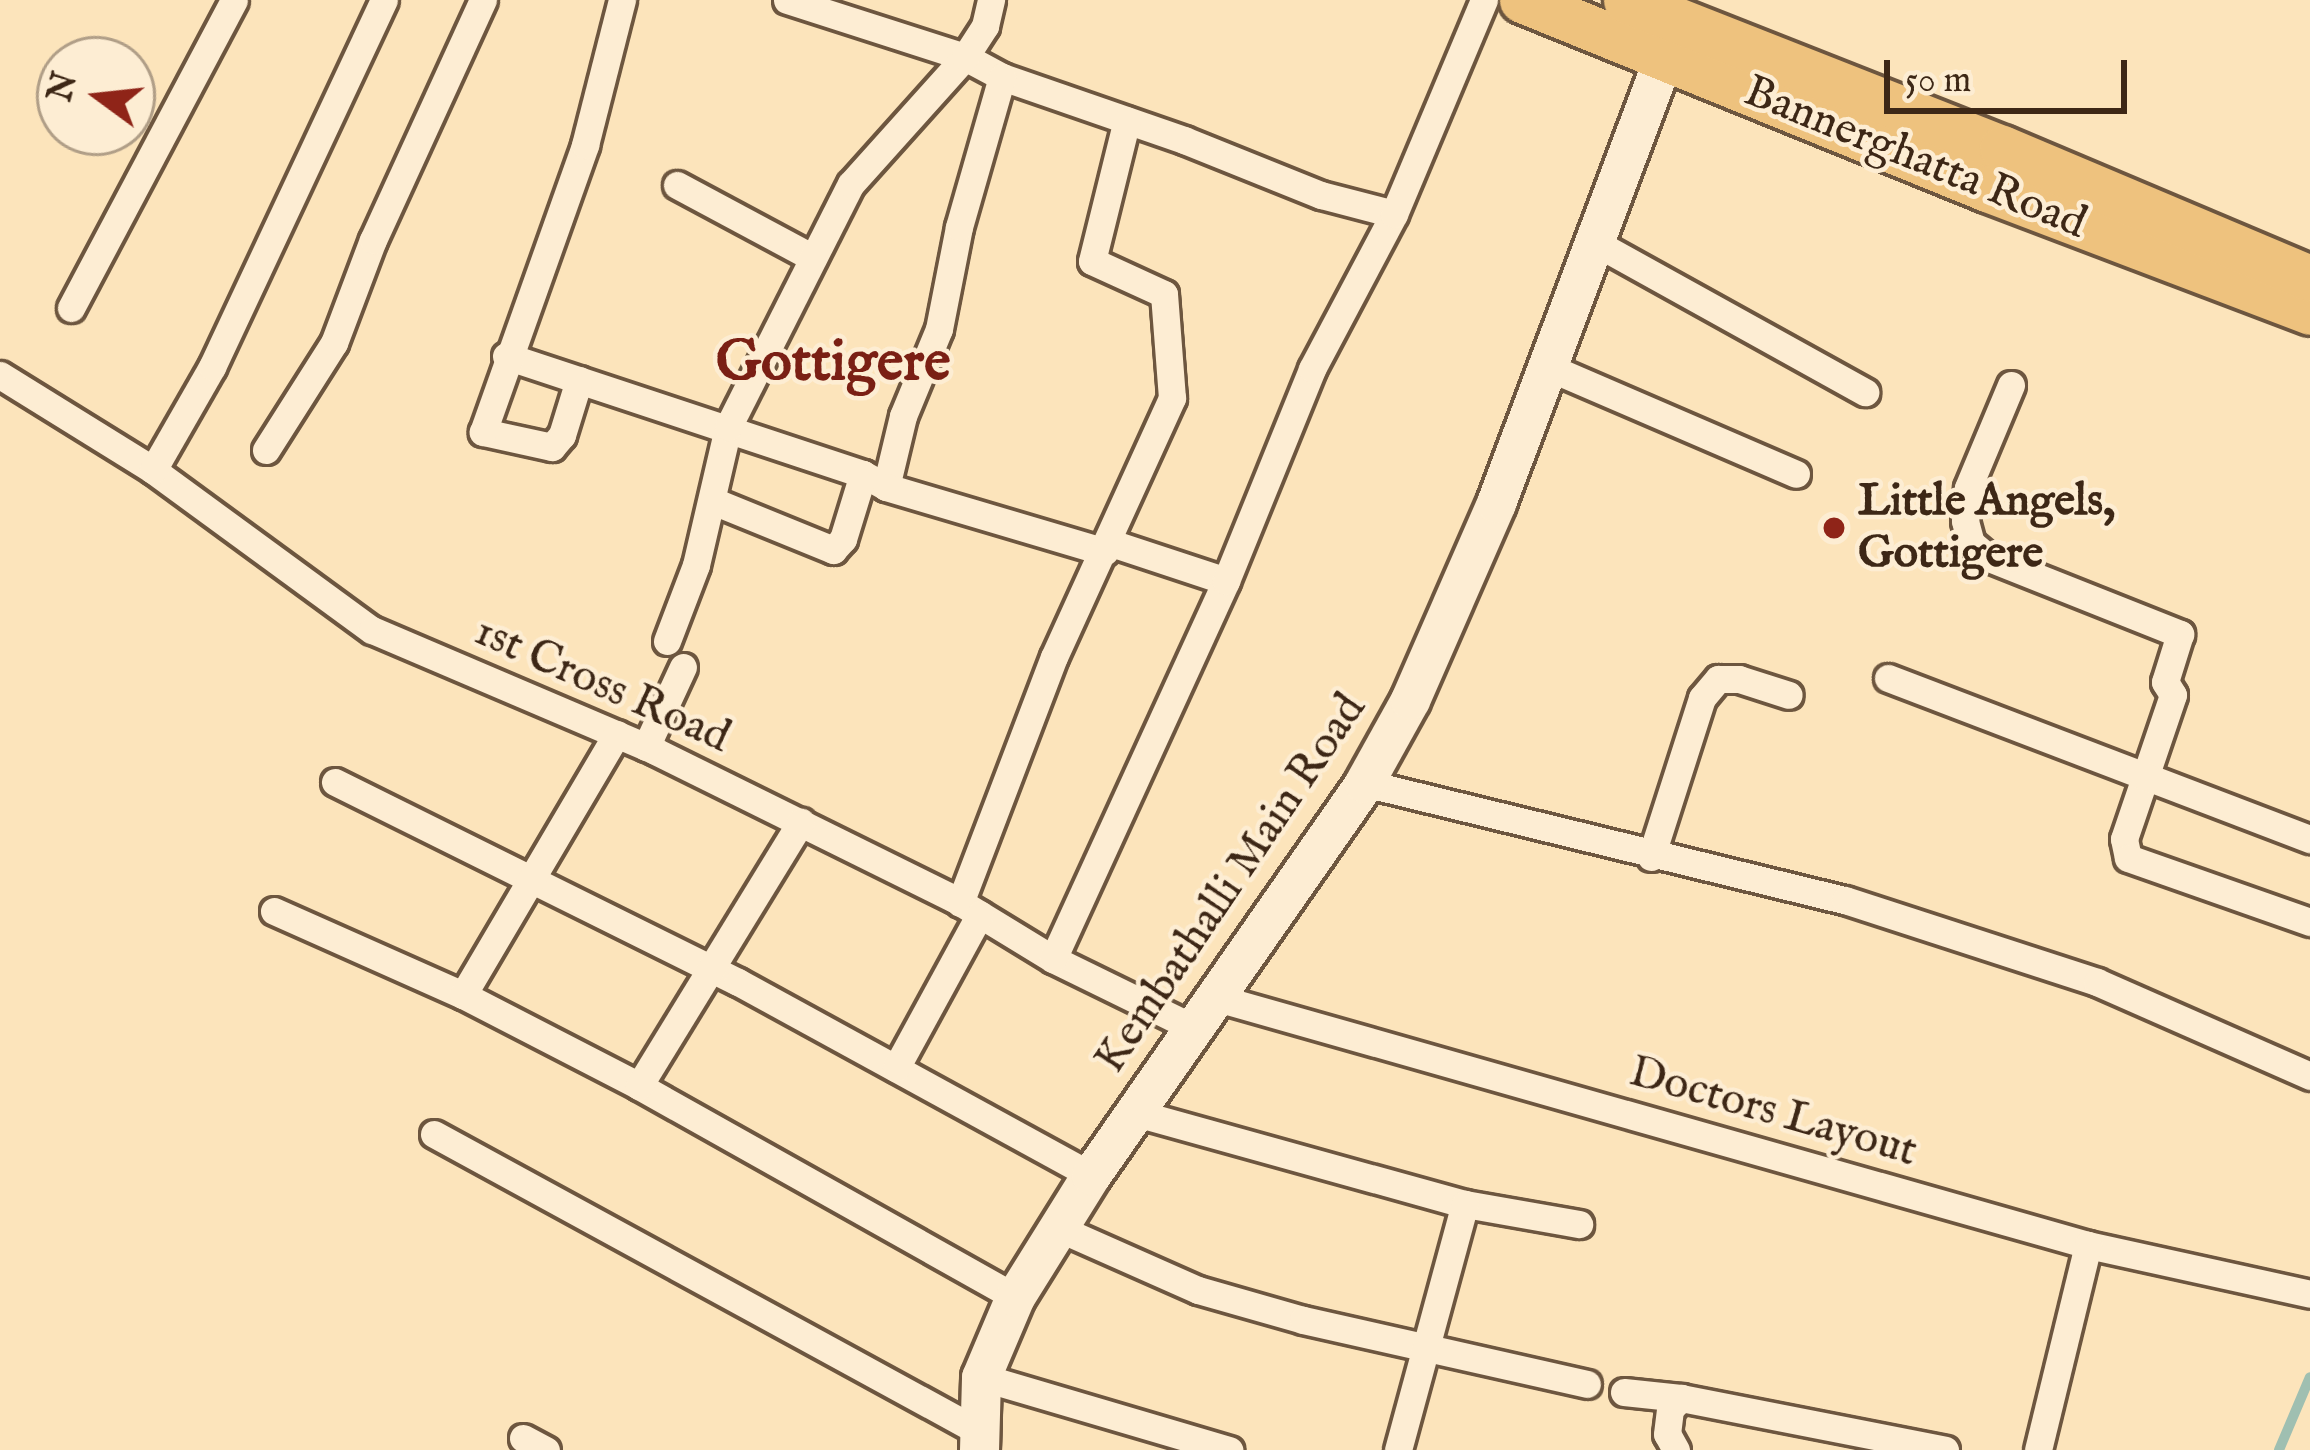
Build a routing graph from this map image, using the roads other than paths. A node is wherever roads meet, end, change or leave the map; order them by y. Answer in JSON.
{"nodes":[{"id":1,"x":233,"y":0,"type":"edge"},
{"id":2,"x":384,"y":0,"type":"edge"},
{"id":3,"x":483,"y":0,"type":"edge"},
{"id":4,"x":622,"y":0,"type":"edge"},
{"id":5,"x":787,"y":0,"type":"edge"},
{"id":6,"x":991,"y":0,"type":"edge"},
{"id":7,"x":1484,"y":0,"type":"edge"},
{"id":8,"x":1522,"y":0,"type":"edge"},
{"id":9,"x":1625,"y":0,"type":"edge"},
{"id":10,"x":1671,"y":39,"type":"junction"},
{"id":11,"x":964,"y":57,"type":"junction"},
{"id":12,"x":1002,"y":77,"type":"junction"},
{"id":13,"x":1127,"y":121,"type":"junction"},
{"id":14,"x":677,"y":185,"type":"dead end"},
{"id":15,"x":1394,"y":214,"type":"junction"},
{"id":16,"x":1596,"y":243,"type":"junction"},
{"id":17,"x":813,"y":258,"type":"junction"},
{"id":18,"x":2310,"y":278,"type":"edge"},
{"id":19,"x":71,"y":308,"type":"dead end"},
{"id":20,"x":2310,"y":312,"type":"edge"},
{"id":21,"x":506,"y":356,"type":"junction"},
{"id":22,"x":1549,"y":367,"type":"junction"},
{"id":23,"x":0,"y":376,"type":"edge"},
{"id":24,"x":579,"y":380,"type":"junction"},
{"id":25,"x":2011,"y":385,"type":"dead end"},
{"id":26,"x":1865,"y":392,"type":"dead end"},
{"id":27,"x":728,"y":427,"type":"junction"},
{"id":28,"x":266,"y":450,"type":"dead end"},
{"id":29,"x":152,"y":470,"type":"junction"},
{"id":30,"x":1796,"y":473,"type":"dead end"},
{"id":31,"x":874,"y":480,"type":"junction"},
{"id":32,"x":713,"y":501,"type":"junction"},
{"id":33,"x":1107,"y":547,"type":"junction"},
{"id":34,"x":1226,"y":581,"type":"junction"},
{"id":35,"x":667,"y":641,"type":"dead end"},
{"id":36,"x":683,"y":667,"type":"dead end"},
{"id":37,"x":1888,"y":678,"type":"dead end"},
{"id":38,"x":1790,"y":694,"type":"dead end"},
{"id":39,"x":617,"y":734,"type":"junction"},
{"id":40,"x":646,"y":747,"type":"junction"},
{"id":41,"x":2143,"y":779,"type":"junction"},
{"id":42,"x":334,"y":782,"type":"dead end"},
{"id":43,"x":1364,"y":784,"type":"junction"},
{"id":44,"x":801,"y":823,"type":"junction"},
{"id":45,"x":2310,"y":839,"type":"edge"},
{"id":46,"x":1651,"y":857,"type":"junction"},
{"id":47,"x":531,"y":880,"type":"junction"},
{"id":48,"x":970,"y":909,"type":"junction"},
{"id":49,"x":274,"y":911,"type":"dead end"},
{"id":50,"x":2310,"y":922,"type":"edge"},
{"id":51,"x":1053,"y":958,"type":"junction"},
{"id":52,"x":712,"y":969,"type":"junction"},
{"id":53,"x":463,"y":995,"type":"junction"},
{"id":54,"x":1206,"y":1014,"type":"junction"},
{"id":55,"x":896,"y":1069,"type":"junction"},
{"id":56,"x":2310,"y":1076,"type":"edge"},
{"id":57,"x":639,"y":1086,"type":"junction"},
{"id":58,"x":1136,"y":1113,"type":"junction"},
{"id":59,"x":434,"y":1134,"type":"dead end"},
{"id":60,"x":1091,"y":1174,"type":"junction"},
{"id":61,"x":1465,"y":1204,"type":"junction"},
{"id":62,"x":1579,"y":1224,"type":"dead end"},
{"id":63,"x":1058,"y":1228,"type":"junction"},
{"id":64,"x":2088,"y":1245,"type":"junction"},
{"id":65,"x":2310,"y":1294,"type":"edge"},
{"id":66,"x":1015,"y":1297,"type":"junction"},
{"id":67,"x":1425,"y":1346,"type":"junction"},
{"id":68,"x":981,"y":1377,"type":"junction"},
{"id":69,"x":1587,"y":1384,"type":"dead end"},
{"id":70,"x":1624,"y":1392,"type":"dead end"},
{"id":71,"x":1681,"y":1398,"type":"junction"},
{"id":72,"x":980,"y":1441,"type":"edge"},
{"id":73,"x":1229,"y":1450,"type":"edge"},
{"id":74,"x":1398,"y":1450,"type":"edge"},
{"id":75,"x":1676,"y":1450,"type":"edge"},
{"id":76,"x":1945,"y":1450,"type":"edge"},
{"id":77,"x":2038,"y":1450,"type":"edge"}],
"edges":[{"from":1,"to":19,"type":"street"},
{"from":2,"to":29,"type":"street"},
{"from":3,"to":28,"type":"street"},
{"from":4,"to":21,"type":"street"},
{"from":5,"to":11,"type":"street"},
{"from":6,"to":11,"type":"street"},
{"from":7,"to":15,"type":"street"},
{"from":8,"to":10,"type":"main road","name":"Bannerghatta Road"},
{"from":9,"to":10,"type":"main road","name":"Bannerghatta Road"},
{"from":10,"to":16,"type":"street","name":"Kembathalli Main Road"},
{"from":10,"to":18,"type":"main road","name":"Bannerghatta Road"},
{"from":10,"to":20,"type":"main road","name":"Bannerghatta Road"},
{"from":11,"to":12,"type":"street"},
{"from":11,"to":17,"type":"street"},
{"from":12,"to":13,"type":"street"},
{"from":12,"to":31,"type":"street"},
{"from":13,"to":15,"type":"street"},
{"from":13,"to":33,"type":"street"},
{"from":14,"to":17,"type":"street"},
{"from":15,"to":34,"type":"street"},
{"from":16,"to":22,"type":"street","name":"Kembathalli Main Road"},
{"from":16,"to":26,"type":"street"},
{"from":17,"to":27,"type":"street"},
{"from":21,"to":24,"type":"street"},
{"from":21,"to":24,"type":"street"},
{"from":22,"to":30,"type":"street"},
{"from":22,"to":43,"type":"street","name":"Kembathalli Main Road"},
{"from":23,"to":29,"type":"street","name":"1st Cross Road"},
{"from":24,"to":27,"type":"street"},
{"from":25,"to":41,"type":"street"},
{"from":27,"to":31,"type":"street"},
{"from":27,"to":32,"type":"street"},
{"from":29,"to":39,"type":"street","name":"1st Cross Road"},
{"from":31,"to":32,"type":"street"},
{"from":31,"to":33,"type":"street"},
{"from":32,"to":35,"type":"street"},
{"from":33,"to":34,"type":"street"},
{"from":33,"to":48,"type":"street"},
{"from":34,"to":51,"type":"street"},
{"from":36,"to":40,"type":"street"},
{"from":37,"to":41,"type":"street"},
{"from":38,"to":46,"type":"street"},
{"from":39,"to":40,"type":"street","name":"1st Cross Road"},
{"from":39,"to":47,"type":"street"},
{"from":40,"to":44,"type":"street","name":"1st Cross Road"},
{"from":41,"to":45,"type":"street"},
{"from":41,"to":50,"type":"street"},
{"from":42,"to":47,"type":"street"},
{"from":43,"to":46,"type":"street"},
{"from":43,"to":54,"type":"street","name":"Kembathalli Main Road"},
{"from":44,"to":48,"type":"street","name":"1st Cross Road"},
{"from":44,"to":52,"type":"street"},
{"from":46,"to":56,"type":"street"},
{"from":47,"to":52,"type":"street"},
{"from":47,"to":53,"type":"street"},
{"from":48,"to":51,"type":"street","name":"1st Cross Road"},
{"from":48,"to":55,"type":"street"},
{"from":49,"to":53,"type":"street"},
{"from":51,"to":54,"type":"street","name":"1st Cross Road"},
{"from":52,"to":55,"type":"street"},
{"from":52,"to":57,"type":"street"},
{"from":53,"to":57,"type":"street"},
{"from":54,"to":58,"type":"street","name":"Kembathalli Main Road"},
{"from":54,"to":64,"type":"street","name":"Doctors Layout"},
{"from":55,"to":60,"type":"street"},
{"from":57,"to":66,"type":"street"},
{"from":58,"to":60,"type":"street","name":"Kembathalli Main Road"},
{"from":58,"to":61,"type":"street"},
{"from":59,"to":72,"type":"street"},
{"from":60,"to":63,"type":"street","name":"Kembathalli Main Road"},
{"from":61,"to":62,"type":"street"},
{"from":61,"to":67,"type":"street"},
{"from":63,"to":66,"type":"street","name":"Kembathalli Main Road"},
{"from":63,"to":67,"type":"street"},
{"from":64,"to":65,"type":"street","name":"Doctors Layout"},
{"from":64,"to":77,"type":"street"},
{"from":66,"to":68,"type":"street","name":"Kembathalli Main Road"},
{"from":67,"to":69,"type":"street"},
{"from":67,"to":74,"type":"street"},
{"from":68,"to":72,"type":"street","name":"Kembathalli Main Road"},
{"from":68,"to":73,"type":"street"},
{"from":70,"to":71,"type":"street"},
{"from":71,"to":75,"type":"street"},
{"from":71,"to":76,"type":"street"}]}
